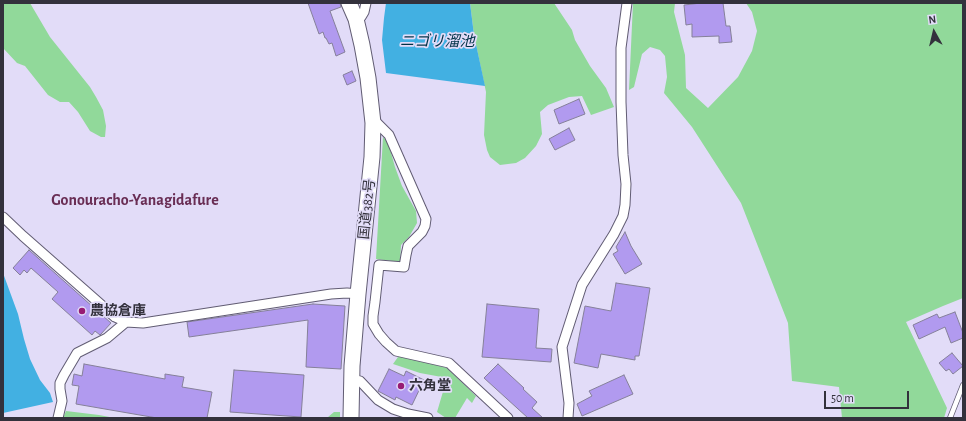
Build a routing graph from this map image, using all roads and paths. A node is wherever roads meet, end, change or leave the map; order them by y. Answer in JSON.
{"nodes":[{"id":1,"x":349,"y":3,"type":"edge"},
{"id":2,"x":366,"y":3,"type":"edge"},
{"id":3,"x":627,"y":3,"type":"edge"},
{"id":4,"x":356,"y":20,"type":"junction"},
{"id":5,"x":373,"y":123,"type":"junction"},
{"id":6,"x":3,"y":217,"type":"edge"},
{"id":7,"x":358,"y":294,"type":"junction"},
{"id":8,"x":126,"y":322,"type":"junction"},
{"id":9,"x":351,"y":379,"type":"junction"},
{"id":10,"x":963,"y":385,"type":"edge"},
{"id":11,"x":58,"y":418,"type":"edge"},
{"id":12,"x":350,"y":418,"type":"edge"},
{"id":13,"x":428,"y":418,"type":"edge"},
{"id":14,"x":508,"y":418,"type":"edge"},
{"id":15,"x":568,"y":418,"type":"edge"},
{"id":16,"x":950,"y":418,"type":"edge"}],
"edges":[{"from":1,"to":4,"type":"highway","name":"国道382号"},
{"from":2,"to":4,"type":"street"},
{"from":3,"to":15,"type":"street"},
{"from":4,"to":5,"type":"highway","name":"国道382号"},
{"from":5,"to":7,"type":"highway","name":"国道382号"},
{"from":5,"to":14,"type":"street"},
{"from":6,"to":8,"type":"street"},
{"from":7,"to":8,"type":"street"},
{"from":7,"to":9,"type":"highway","name":"国道382号"},
{"from":8,"to":11,"type":"street"},
{"from":9,"to":12,"type":"highway","name":"国道382号"},
{"from":9,"to":13,"type":"street"},
{"from":10,"to":16,"type":"lane"}]}
